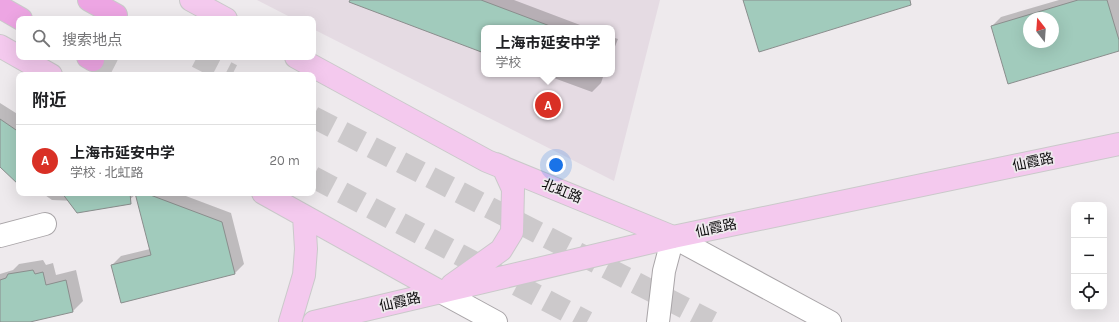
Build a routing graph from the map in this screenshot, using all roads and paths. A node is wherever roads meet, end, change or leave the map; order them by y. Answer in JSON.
{"nodes":[{"id":1,"x":89,"y":0,"type":"edge"},
{"id":2,"x":191,"y":0,"type":"edge"},
{"id":3,"x":0,"y":7,"type":"edge"},
{"id":4,"x":16,"y":16,"type":"edge"},
{"id":5,"x":116,"y":16,"type":"dead end"},
{"id":6,"x":220,"y":16,"type":"edge"},
{"id":7,"x":0,"y":46,"type":"edge"},
{"id":8,"x":16,"y":55,"type":"edge"},
{"id":9,"x":25,"y":60,"type":"edge"},
{"id":10,"x":302,"y":60,"type":"edge"},
{"id":11,"x":46,"y":72,"type":"edge"},
{"id":12,"x":1119,"y":144,"type":"edge"},
{"id":13,"x":503,"y":167,"type":"junction"},
{"id":14,"x":268,"y":196,"type":"edge"},
{"id":15,"x":304,"y":216,"type":"junction"},
{"id":16,"x":45,"y":224,"type":"dead end"},
{"id":17,"x":0,"y":236,"type":"edge"},
{"id":18,"x":673,"y":237,"type":"junction"},
{"id":19,"x":441,"y":292,"type":"junction"},
{"id":20,"x":290,"y":322,"type":"edge"},
{"id":21,"x":314,"y":322,"type":"edge"},
{"id":22,"x":496,"y":322,"type":"edge"},
{"id":23,"x":658,"y":322,"type":"edge"},
{"id":24,"x":830,"y":322,"type":"edge"}],
"edges":[{"from":1,"to":5,"type":"highway"},
{"from":2,"to":6,"type":"main road"},
{"from":3,"to":4,"type":"highway"},
{"from":7,"to":8,"type":"main road"},
{"from":9,"to":11,"type":"main road"},
{"from":10,"to":13,"type":"main road","name":"北虹路"},
{"from":12,"to":18,"type":"main road","name":"仙霞路"},
{"from":13,"to":18,"type":"main road","name":"北虹路"},
{"from":13,"to":19,"type":"main road"},
{"from":14,"to":15,"type":"main road"},
{"from":15,"to":19,"type":"main road"},
{"from":15,"to":20,"type":"main road"},
{"from":16,"to":17,"type":"street"},
{"from":18,"to":19,"type":"main road","name":"仙霞路"},
{"from":18,"to":23,"type":"street"},
{"from":18,"to":24,"type":"street","name":"北虹路"},
{"from":19,"to":21,"type":"main road","name":"仙霞路"},
{"from":19,"to":22,"type":"street"}]}
